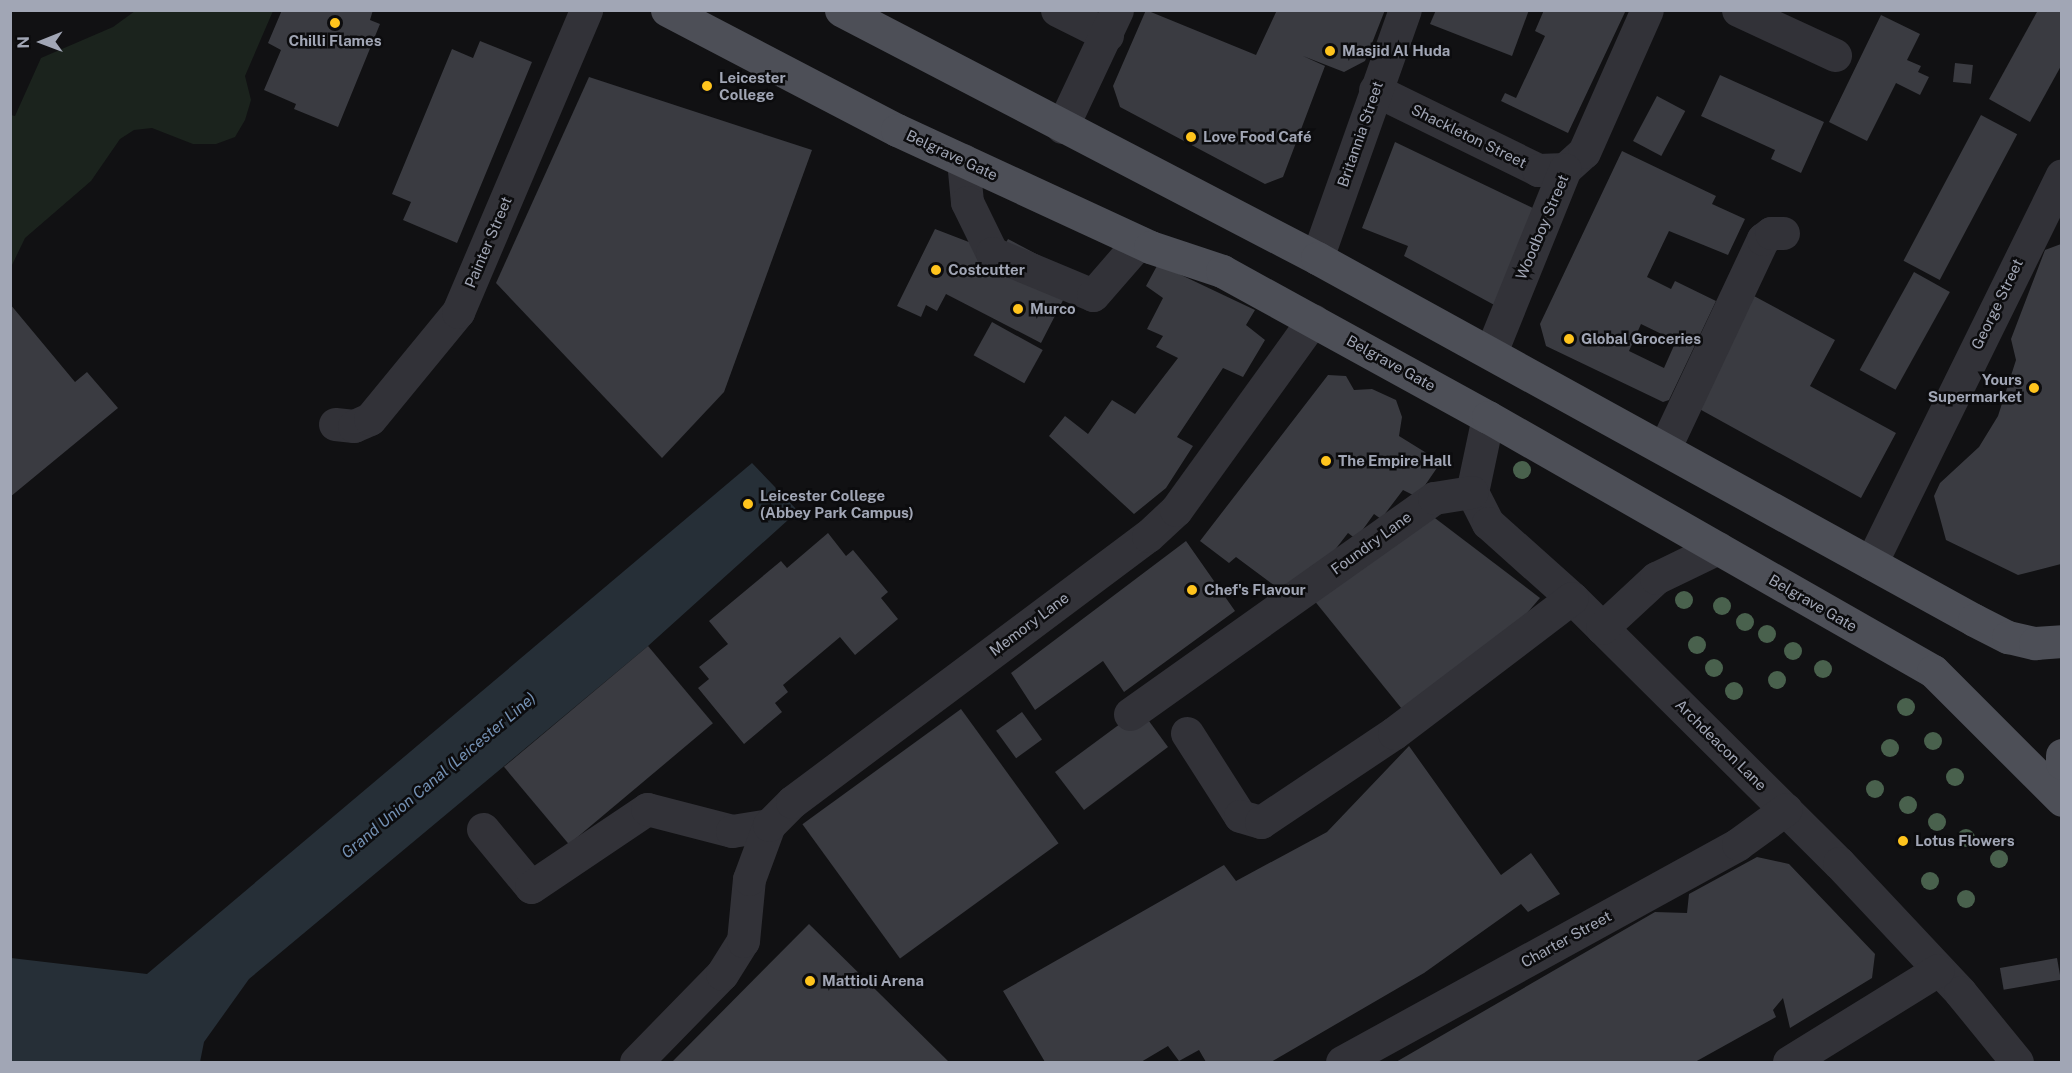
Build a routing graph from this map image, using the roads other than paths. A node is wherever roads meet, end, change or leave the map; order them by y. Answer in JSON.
{"nodes":[{"id":1,"x":586,"y":10,"type":"edge"},
{"id":2,"x":667,"y":10,"type":"edge"},
{"id":3,"x":841,"y":10,"type":"edge"},
{"id":4,"x":1057,"y":10,"type":"edge"},
{"id":5,"x":1405,"y":10,"type":"edge"},
{"id":6,"x":1647,"y":10,"type":"edge"},
{"id":7,"x":1738,"y":10,"type":"edge"},
{"id":8,"x":1112,"y":23,"type":"edge"},
{"id":9,"x":1834,"y":55,"type":"dead end"},
{"id":10,"x":1375,"y":90,"type":"junction"},
{"id":11,"x":1062,"y":127,"type":"junction"},
{"id":12,"x":963,"y":160,"type":"junction"},
{"id":13,"x":1565,"y":169,"type":"junction"},
{"id":14,"x":2056,"y":196,"type":"edge"},
{"id":15,"x":1783,"y":233,"type":"dead end"},
{"id":16,"x":1139,"y":242,"type":"junction"},
{"id":17,"x":1317,"y":258,"type":"junction"},
{"id":18,"x":1313,"y":320,"type":"junction"},
{"id":19,"x":1491,"y":352,"type":"junction"},
{"id":20,"x":1488,"y":417,"type":"junction"},
{"id":21,"x":335,"y":424,"type":"dead end"},
{"id":22,"x":1665,"y":447,"type":"junction"},
{"id":23,"x":1472,"y":492,"type":"junction"},
{"id":24,"x":1718,"y":548,"type":"junction"},
{"id":25,"x":1871,"y":563,"type":"junction"},
{"id":26,"x":1572,"y":598,"type":"junction"},
{"id":27,"x":1602,"y":628,"type":"junction"},
{"id":28,"x":2061,"y":641,"type":"edge"},
{"id":29,"x":1130,"y":714,"type":"dead end"},
{"id":30,"x":1187,"y":733,"type":"dead end"},
{"id":31,"x":2061,"y":755,"type":"edge"},
{"id":32,"x":2061,"y":763,"type":"edge"},
{"id":33,"x":2061,"y":800,"type":"edge"},
{"id":34,"x":1786,"y":809,"type":"junction"},
{"id":35,"x":769,"y":825,"type":"junction"},
{"id":36,"x":483,"y":829,"type":"dead end"},
{"id":37,"x":1938,"y":970,"type":"junction"},
{"id":38,"x":636,"y":1062,"type":"edge"},
{"id":39,"x":1342,"y":1062,"type":"edge"},
{"id":40,"x":1789,"y":1062,"type":"edge"},
{"id":41,"x":2017,"y":1062,"type":"edge"}],
"edges":[{"from":1,"to":21,"type":"street","name":"Painter Street"},
{"from":2,"to":12,"type":"main road","name":"Belgrave Gate"},
{"from":3,"to":11,"type":"main road"},
{"from":4,"to":8,"type":"street"},
{"from":5,"to":10,"type":"street","name":"Britannia Street"},
{"from":6,"to":13,"type":"street","name":"Woodboy Street"},
{"from":7,"to":9,"type":"street"},
{"from":8,"to":11,"type":"street"},
{"from":10,"to":13,"type":"street","name":"Shackleton Street"},
{"from":10,"to":17,"type":"street","name":"Britannia Street"},
{"from":11,"to":17,"type":"main road"},
{"from":12,"to":16,"type":"main road","name":"Belgrave Gate"},
{"from":12,"to":16,"type":"street"},
{"from":13,"to":19,"type":"street","name":"Woodboy Street"},
{"from":14,"to":25,"type":"street","name":"George Street"},
{"from":15,"to":22,"type":"street"},
{"from":16,"to":18,"type":"main road","name":"Belgrave Gate"},
{"from":17,"to":19,"type":"main road"},
{"from":18,"to":20,"type":"main road","name":"Belgrave Gate"},
{"from":18,"to":35,"type":"street","name":"Memory Lane"},
{"from":19,"to":22,"type":"main road"},
{"from":20,"to":23,"type":"street"},
{"from":20,"to":24,"type":"main road","name":"Belgrave Gate"},
{"from":22,"to":25,"type":"main road"},
{"from":23,"to":26,"type":"street","name":"Archdeacon Lane"},
{"from":23,"to":29,"type":"street","name":"Foundry Lane"},
{"from":24,"to":27,"type":"street"},
{"from":24,"to":33,"type":"main road","name":"Belgrave Gate"},
{"from":25,"to":28,"type":"main road"},
{"from":26,"to":27,"type":"street","name":"Archdeacon Lane"},
{"from":26,"to":30,"type":"street"},
{"from":27,"to":34,"type":"street","name":"Archdeacon Lane"},
{"from":31,"to":32,"type":"main road"},
{"from":34,"to":37,"type":"street","name":"Archdeacon Lane"},
{"from":34,"to":39,"type":"street","name":"Charter Street"},
{"from":35,"to":36,"type":"street"},
{"from":35,"to":38,"type":"street","name":"Memory Lane"},
{"from":37,"to":40,"type":"street"},
{"from":37,"to":41,"type":"street","name":"Archdeacon Lane"}]}
